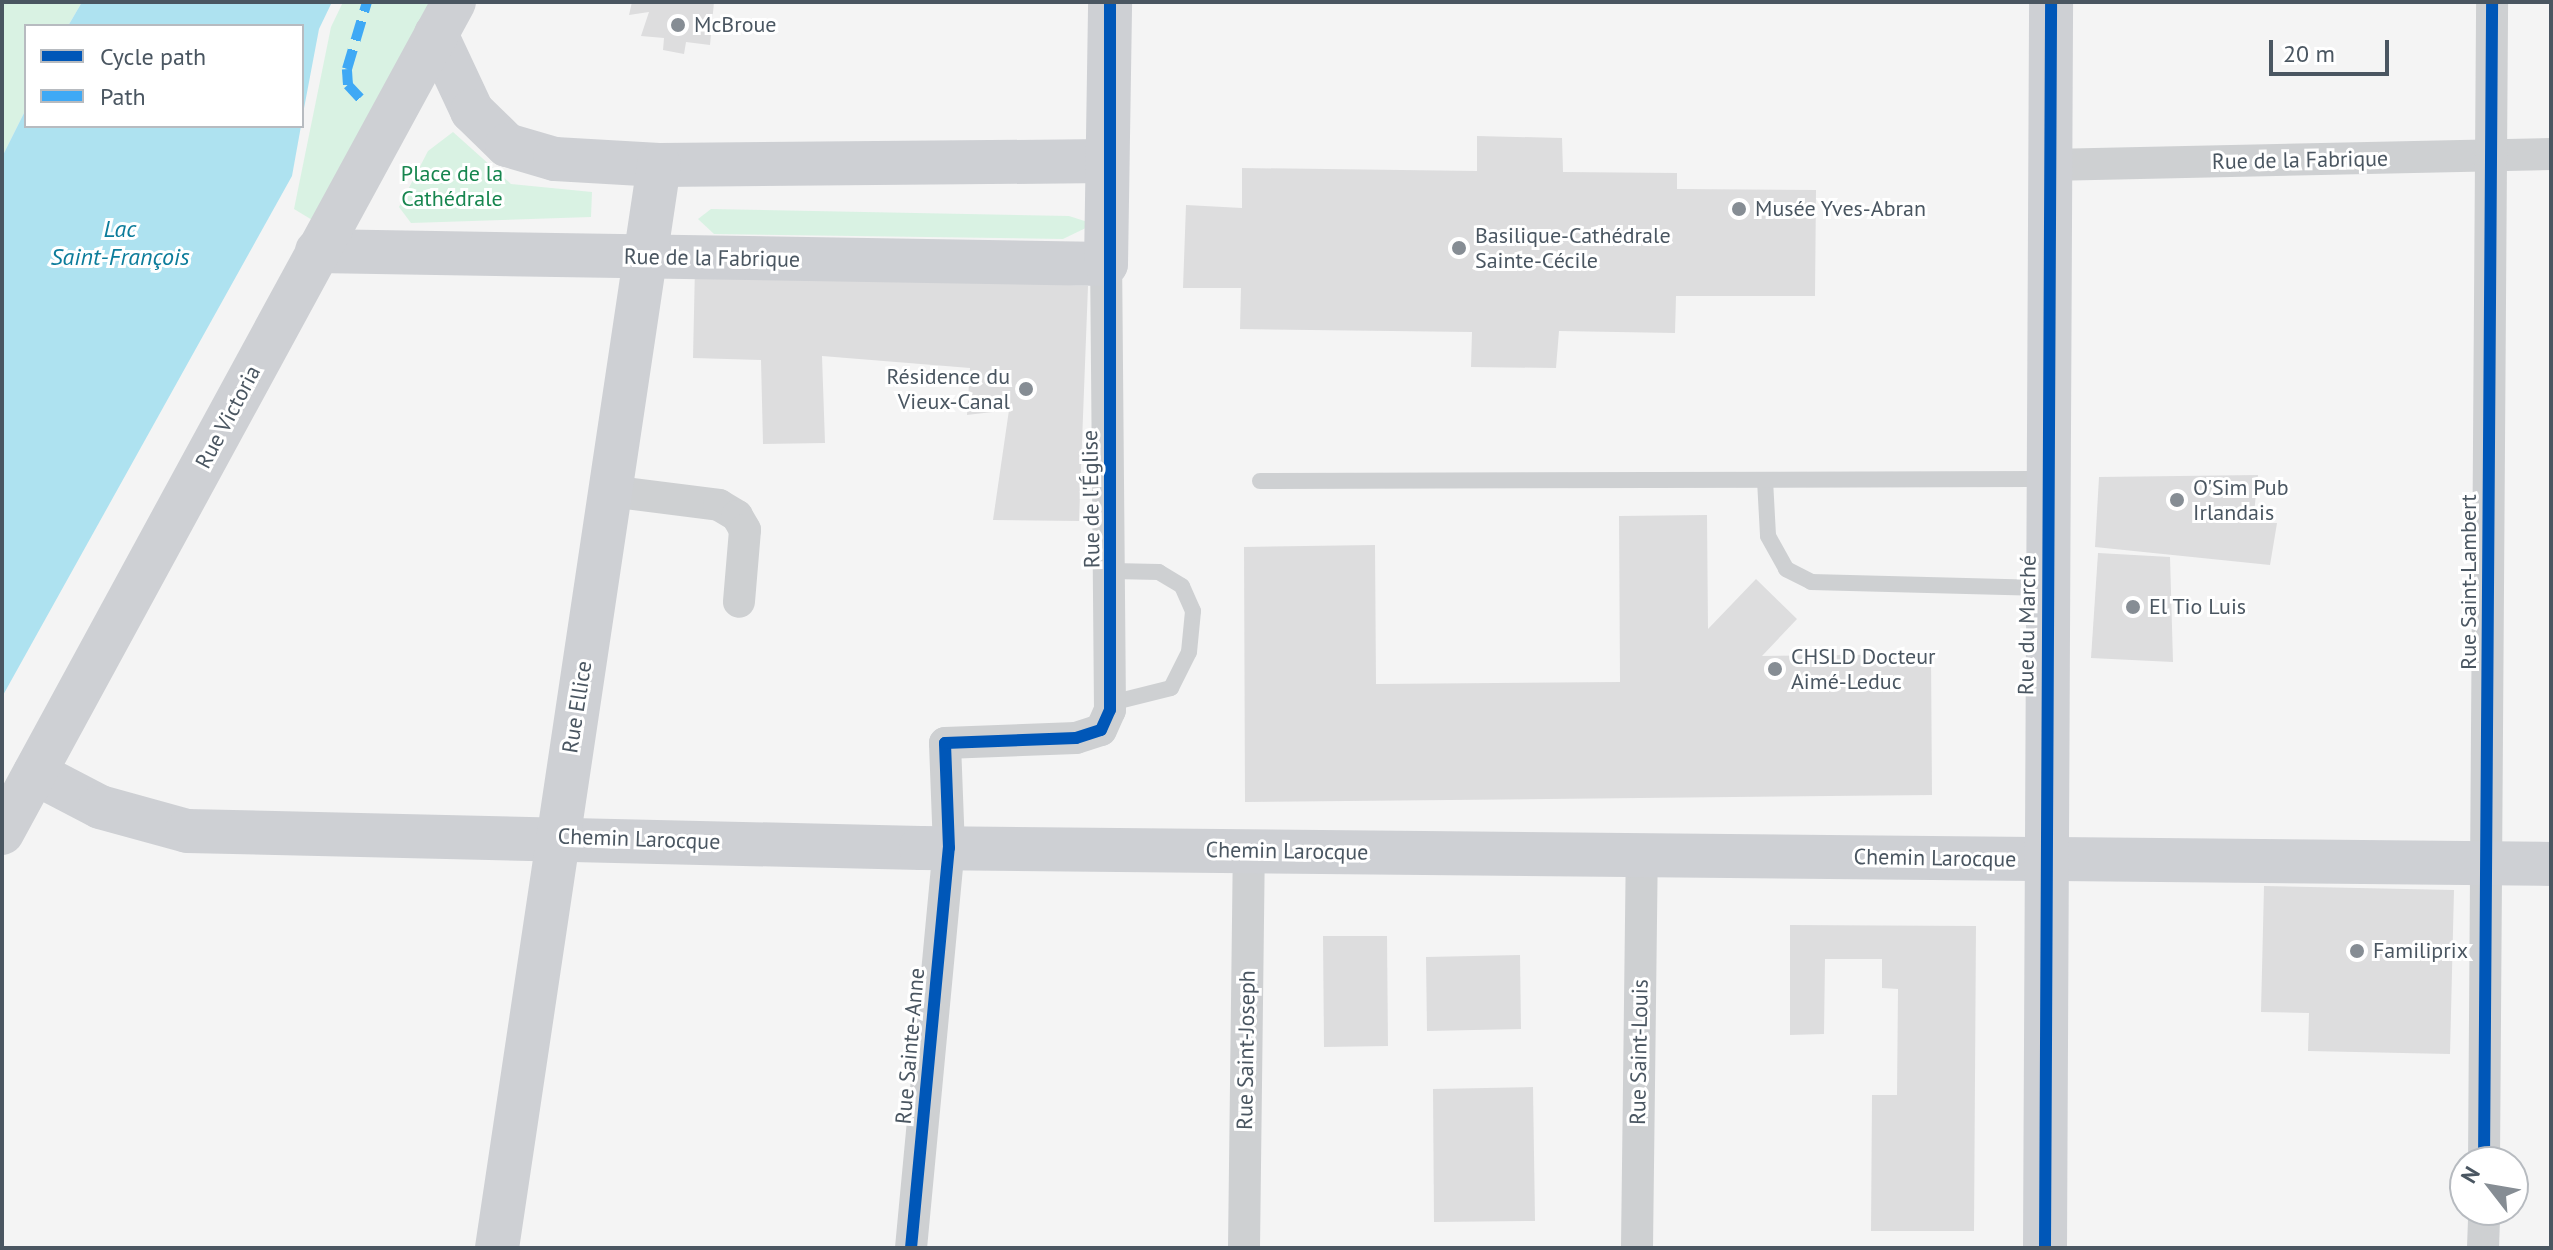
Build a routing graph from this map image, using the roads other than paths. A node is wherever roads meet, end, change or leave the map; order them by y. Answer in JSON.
{"nodes":[{"id":1,"x":1110,"y":2,"type":"edge"},
{"id":2,"x":2051,"y":2,"type":"edge"},
{"id":3,"x":2492,"y":2,"type":"edge"},
{"id":4,"x":445,"y":18,"type":"edge"},
{"id":5,"x":2551,"y":154,"type":"edge"},
{"id":6,"x":2490,"y":156,"type":"junction"},
{"id":7,"x":1107,"y":161,"type":"junction"},
{"id":8,"x":659,"y":165,"type":"junction"},
{"id":9,"x":2049,"y":165,"type":"junction"},
{"id":10,"x":317,"y":251,"type":"junction"},
{"id":11,"x":644,"y":257,"type":"junction"},
{"id":12,"x":1106,"y":264,"type":"junction"},
{"id":13,"x":2048,"y":479,"type":"junction"},
{"id":14,"x":1765,"y":480,"type":"junction"},
{"id":15,"x":1260,"y":481,"type":"dead end"},
{"id":16,"x":610,"y":491,"type":"junction"},
{"id":17,"x":1113,"y":571,"type":"junction"},
{"id":18,"x":2048,"y":588,"type":"junction"},
{"id":19,"x":739,"y":602,"type":"dead end"},
{"id":20,"x":1111,"y":703,"type":"junction"},
{"id":21,"x":35,"y":773,"type":"junction"},
{"id":22,"x":2,"y":833,"type":"edge"},
{"id":23,"x":558,"y":837,"type":"junction"},
{"id":24,"x":949,"y":848,"type":"junction"},
{"id":25,"x":1249,"y":851,"type":"junction"},
{"id":26,"x":1642,"y":855,"type":"junction"},
{"id":27,"x":2047,"y":859,"type":"junction"},
{"id":28,"x":2489,"y":863,"type":"junction"},
{"id":29,"x":2551,"y":864,"type":"edge"},
{"id":30,"x":2484,"y":1146,"type":"edge"},
{"id":31,"x":2484,"y":1226,"type":"edge"},
{"id":32,"x":497,"y":1248,"type":"edge"},
{"id":33,"x":911,"y":1248,"type":"edge"},
{"id":34,"x":1244,"y":1248,"type":"edge"},
{"id":35,"x":1637,"y":1248,"type":"edge"},
{"id":36,"x":2045,"y":1248,"type":"edge"},
{"id":37,"x":2483,"y":1248,"type":"edge"}],
"edges":[{"from":1,"to":7,"type":"street","name":"Rue de l'Église"},
{"from":2,"to":9,"type":"street","name":"Rue du Marché"},
{"from":3,"to":6,"type":"street","name":"Rue Saint-Lambert"},
{"from":4,"to":8,"type":"street"},
{"from":4,"to":10,"type":"street","name":"Rue Victoria"},
{"from":5,"to":6,"type":"street","name":"Rue de la Fabrique"},
{"from":6,"to":9,"type":"street","name":"Rue de la Fabrique"},
{"from":6,"to":28,"type":"street","name":"Rue Saint-Lambert"},
{"from":7,"to":8,"type":"street"},
{"from":7,"to":12,"type":"street","name":"Rue de l'Église"},
{"from":8,"to":11,"type":"street","name":"Rue Ellice"},
{"from":9,"to":13,"type":"street","name":"Rue du Marché"},
{"from":10,"to":11,"type":"street","name":"Rue de la Fabrique"},
{"from":10,"to":21,"type":"street","name":"Rue Victoria"},
{"from":11,"to":12,"type":"street","name":"Rue de la Fabrique"},
{"from":11,"to":16,"type":"street","name":"Rue Ellice"},
{"from":12,"to":17,"type":"street","name":"Rue de l'Église"},
{"from":13,"to":14,"type":"lane"},
{"from":13,"to":18,"type":"street","name":"Rue du Marché"},
{"from":14,"to":15,"type":"lane"},
{"from":14,"to":18,"type":"lane"},
{"from":16,"to":19,"type":"street"},
{"from":16,"to":23,"type":"street","name":"Rue Ellice"},
{"from":17,"to":20,"type":"street","name":"Rue de l'Église"},
{"from":17,"to":20,"type":"lane"},
{"from":18,"to":27,"type":"street","name":"Rue du Marché"},
{"from":20,"to":24,"type":"street"},
{"from":21,"to":22,"type":"street","name":"Rue Victoria"},
{"from":21,"to":23,"type":"street","name":"Chemin Larocque"},
{"from":23,"to":24,"type":"street","name":"Chemin Larocque"},
{"from":23,"to":32,"type":"street","name":"Rue Ellice"},
{"from":24,"to":25,"type":"street","name":"Chemin Larocque"},
{"from":24,"to":33,"type":"street","name":"Rue Sainte-Anne"},
{"from":25,"to":26,"type":"street","name":"Chemin Larocque"},
{"from":25,"to":34,"type":"street","name":"Rue Saint-Joseph"},
{"from":26,"to":27,"type":"street","name":"Chemin Larocque"},
{"from":26,"to":35,"type":"street","name":"Rue Saint-Louis"},
{"from":27,"to":28,"type":"street","name":"Chemin Larocque"},
{"from":27,"to":36,"type":"street","name":"Rue du Marché"},
{"from":28,"to":29,"type":"street","name":"Chemin Larocque"},
{"from":28,"to":30,"type":"street","name":"Rue Saint-Lambert"},
{"from":31,"to":37,"type":"street"}]}
